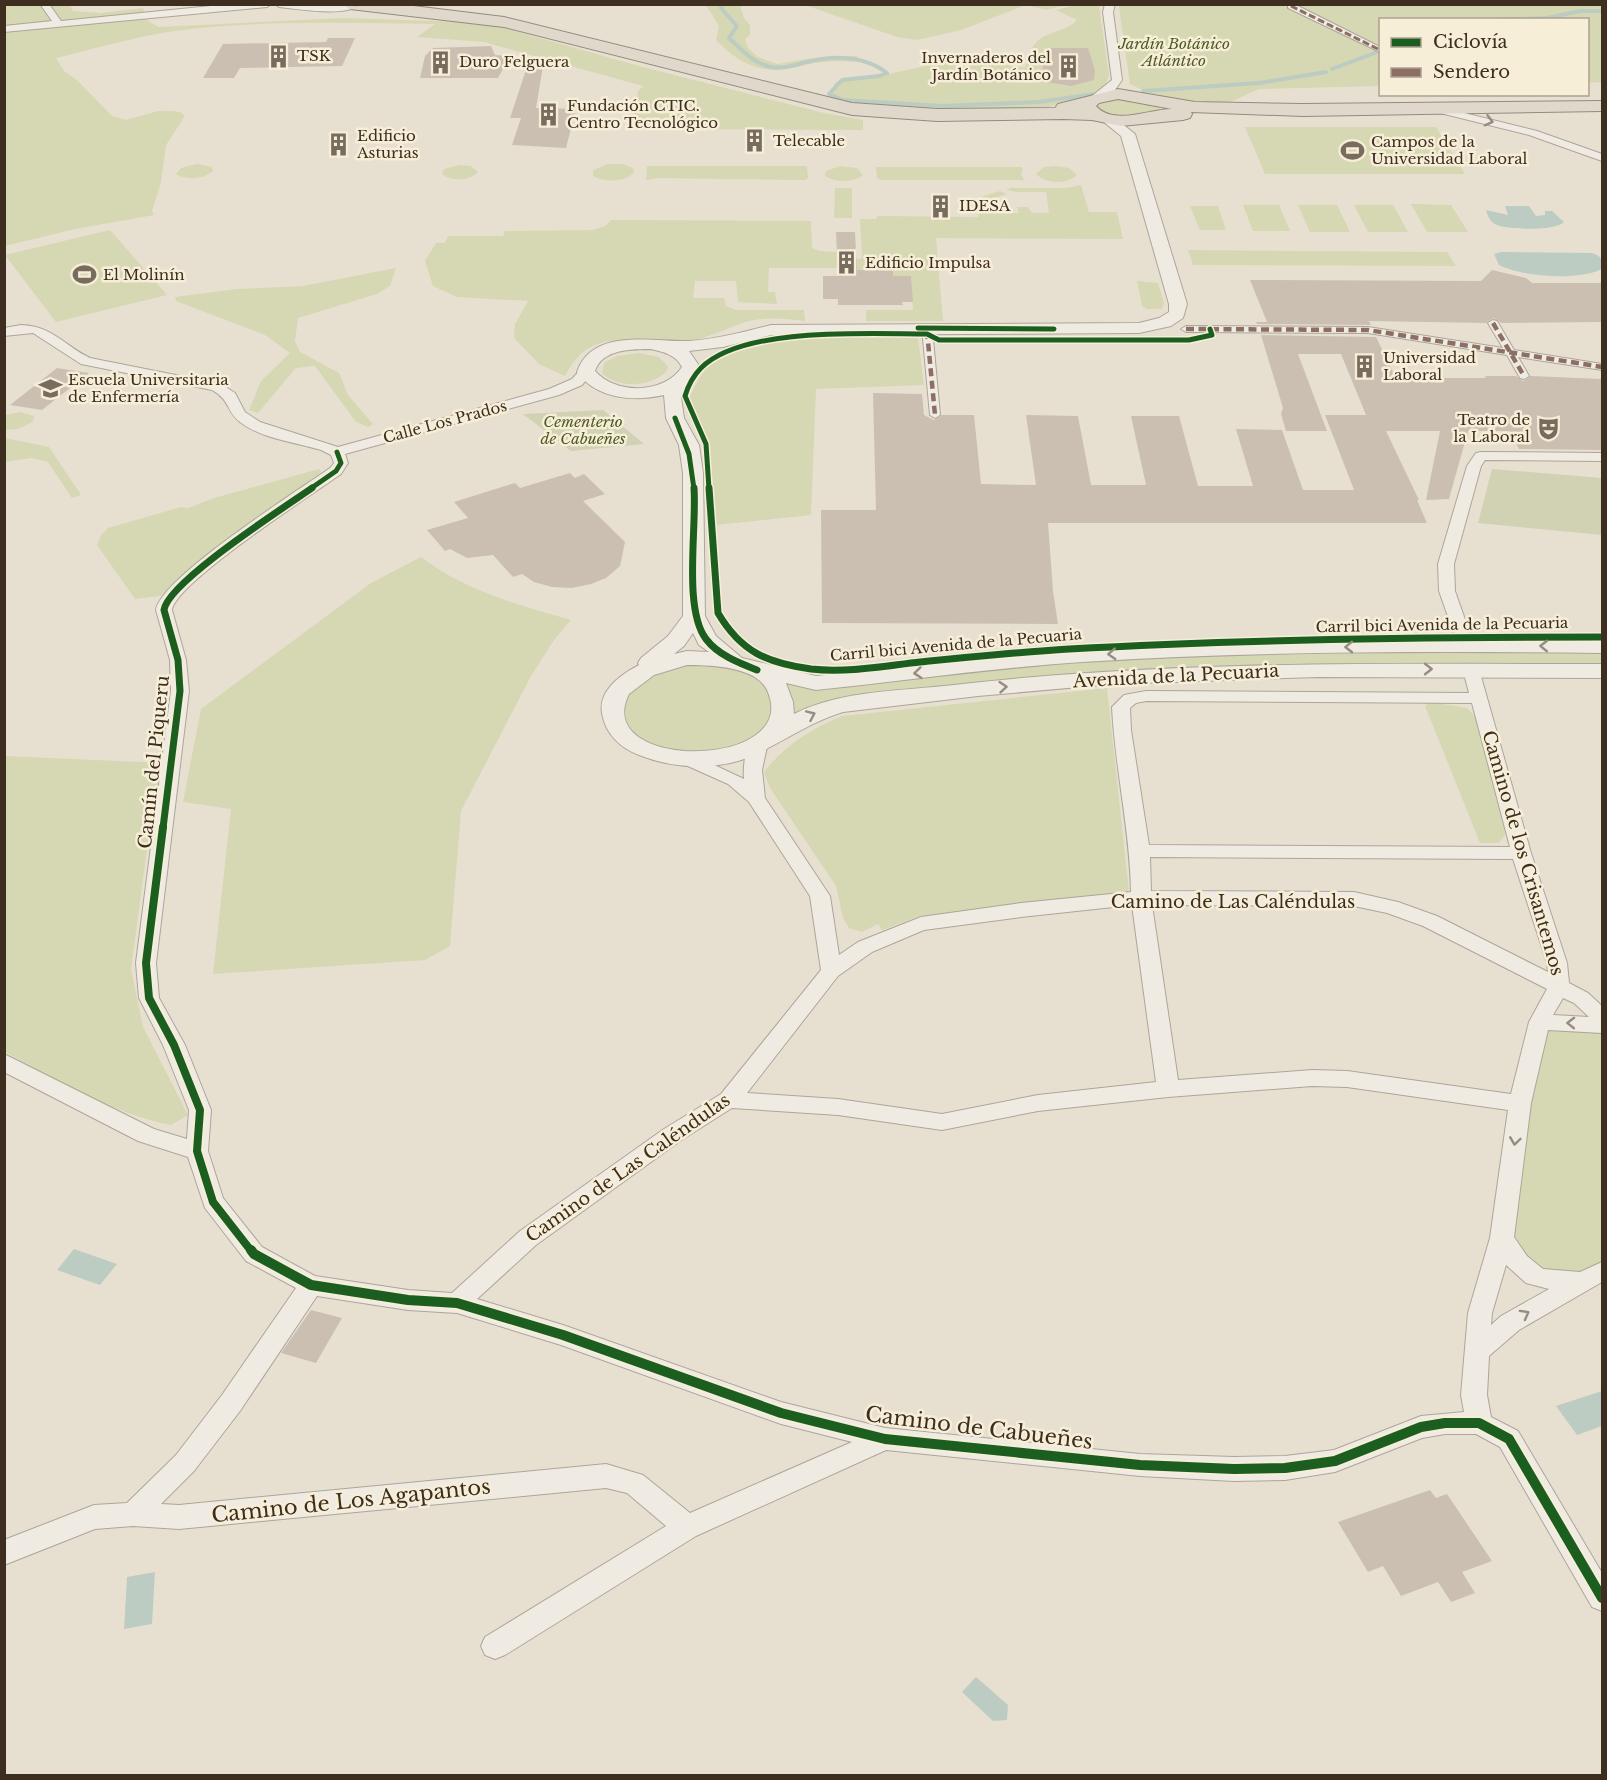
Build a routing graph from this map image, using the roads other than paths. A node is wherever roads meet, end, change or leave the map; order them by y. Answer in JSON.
{"nodes":[{"id":1,"x":45,"y":4,"type":"edge"},
{"id":2,"x":267,"y":4,"type":"edge"},
{"id":3,"x":279,"y":4,"type":"edge"},
{"id":4,"x":1110,"y":4,"type":"edge"},
{"id":5,"x":352,"y":5,"type":"edge"},
{"id":6,"x":1291,"y":6,"type":"edge"},
{"id":7,"x":58,"y":23,"type":"junction"},
{"id":8,"x":4,"y":29,"type":"edge"},
{"id":9,"x":1378,"y":49,"type":"edge"},
{"id":10,"x":1118,"y":80,"type":"junction"},
{"id":11,"x":1602,"y":106,"type":"edge"},
{"id":12,"x":1097,"y":108,"type":"junction"},
{"id":13,"x":1150,"y":108,"type":"junction"},
{"id":14,"x":1432,"y":108,"type":"junction"},
{"id":15,"x":1128,"y":134,"type":"junction"},
{"id":16,"x":1602,"y":158,"type":"edge"},
{"id":17,"x":1493,"y":323,"type":"dead end"},
{"id":18,"x":927,"y":328,"type":"junction"},
{"id":19,"x":1186,"y":329,"type":"dead end"},
{"id":20,"x":4,"y":332,"type":"edge"},
{"id":21,"x":723,"y":342,"type":"junction"},
{"id":22,"x":651,"y":344,"type":"junction"},
{"id":23,"x":1510,"y":352,"type":"junction"},
{"id":24,"x":691,"y":367,"type":"junction"},
{"id":25,"x":1602,"y":367,"type":"edge"},
{"id":26,"x":586,"y":372,"type":"junction"},
{"id":27,"x":1524,"y":376,"type":"dead end"},
{"id":28,"x":679,"y":383,"type":"junction"},
{"id":29,"x":613,"y":390,"type":"junction"},
{"id":30,"x":554,"y":392,"type":"junction"},
{"id":31,"x":935,"y":415,"type":"dead end"},
{"id":32,"x":675,"y":418,"type":"junction"},
{"id":33,"x":337,"y":452,"type":"junction"},
{"id":34,"x":1602,"y":457,"type":"edge"},
{"id":35,"x":694,"y":616,"type":"junction"},
{"id":36,"x":1466,"y":645,"type":"junction"},
{"id":37,"x":1602,"y":646,"type":"edge"},
{"id":38,"x":734,"y":661,"type":"junction"},
{"id":39,"x":757,"y":670,"type":"junction"},
{"id":40,"x":1472,"y":670,"type":"junction"},
{"id":41,"x":1602,"y":671,"type":"edge"},
{"id":42,"x":636,"y":674,"type":"junction"},
{"id":43,"x":1480,"y":698,"type":"junction"},
{"id":44,"x":759,"y":742,"type":"junction"},
{"id":45,"x":687,"y":759,"type":"junction"},
{"id":46,"x":756,"y":798,"type":"junction"},
{"id":47,"x":1140,"y":851,"type":"junction"},
{"id":48,"x":1521,"y":853,"type":"junction"},
{"id":49,"x":1140,"y":898,"type":"junction"},
{"id":50,"x":831,"y":971,"type":"junction"},
{"id":51,"x":1559,"y":986,"type":"junction"},
{"id":52,"x":1581,"y":998,"type":"junction"},
{"id":53,"x":1602,"y":1000,"type":"edge"},
{"id":54,"x":1602,"y":1017,"type":"edge"},
{"id":55,"x":1539,"y":1022,"type":"junction"},
{"id":56,"x":1602,"y":1026,"type":"edge"},
{"id":57,"x":4,"y":1062,"type":"edge"},
{"id":58,"x":1168,"y":1089,"type":"junction"},
{"id":59,"x":729,"y":1100,"type":"junction"},
{"id":60,"x":1520,"y":1103,"type":"junction"},
{"id":61,"x":197,"y":1151,"type":"junction"},
{"id":62,"x":1502,"y":1238,"type":"junction"},
{"id":63,"x":1593,"y":1277,"type":"edge"},
{"id":64,"x":310,"y":1285,"type":"junction"},
{"id":65,"x":457,"y":1303,"type":"junction"},
{"id":66,"x":1479,"y":1350,"type":"junction"},
{"id":67,"x":1479,"y":1423,"type":"junction"},
{"id":68,"x":885,"y":1439,"type":"junction"},
{"id":69,"x":133,"y":1514,"type":"junction"},
{"id":70,"x":687,"y":1527,"type":"junction"},
{"id":71,"x":4,"y":1553,"type":"edge"},
{"id":72,"x":1602,"y":1598,"type":"edge"},
{"id":73,"x":495,"y":1646,"type":"dead end"}],
"edges":[{"from":1,"to":7,"type":"street"},
{"from":2,"to":7,"type":"street"},
{"from":3,"to":5,"type":"street"},
{"from":4,"to":10,"type":"street"},
{"from":5,"to":12,"type":"highway"},
{"from":6,"to":9,"type":"street"},
{"from":7,"to":8,"type":"street"},
{"from":10,"to":12,"type":"street"},
{"from":10,"to":13,"type":"street"},
{"from":11,"to":14,"type":"highway"},
{"from":12,"to":13,"type":"highway"},
{"from":12,"to":13,"type":"highway"},
{"from":12,"to":15,"type":"street"},
{"from":13,"to":14,"type":"highway"},
{"from":13,"to":15,"type":"street"},
{"from":14,"to":16,"type":"street","one_way":true},
{"from":15,"to":18,"type":"street"},
{"from":17,"to":23,"type":"street"},
{"from":18,"to":21,"type":"street"},
{"from":18,"to":31,"type":"street"},
{"from":19,"to":23,"type":"street"},
{"from":20,"to":33,"type":"street"},
{"from":21,"to":22,"type":"street"},
{"from":21,"to":24,"type":"street"},
{"from":22,"to":24,"type":"street"},
{"from":22,"to":26,"type":"street"},
{"from":23,"to":25,"type":"street"},
{"from":23,"to":27,"type":"street"},
{"from":24,"to":28,"type":"street"},
{"from":26,"to":29,"type":"street"},
{"from":26,"to":30,"type":"street","name":"Calle Los Prados"},
{"from":28,"to":29,"type":"street"},
{"from":28,"to":32,"type":"street"},
{"from":29,"to":30,"type":"street","name":"Calle Los Prados"},
{"from":29,"to":32,"type":"street"},
{"from":30,"to":33,"type":"street","name":"Calle Los Prados"},
{"from":32,"to":35,"type":"street"},
{"from":33,"to":61,"type":"street","name":"Camín del Piqueru"},
{"from":34,"to":36,"type":"street"},
{"from":35,"to":38,"type":"street"},
{"from":35,"to":42,"type":"street"},
{"from":37,"to":36,"type":"street","name":"Avenida de la Pecuaria","one_way":true},
{"from":36,"to":39,"type":"street","name":"Avenida de la Pecuaria","one_way":true},
{"from":38,"to":39,"type":"street"},
{"from":38,"to":42,"type":"street"},
{"from":39,"to":44,"type":"street"},
{"from":40,"to":41,"type":"street","name":"Avenida de la Pecuaria"},
{"from":40,"to":43,"type":"street","name":"Camino de los Crisantemos"},
{"from":44,"to":40,"type":"street","name":"Avenida de la Pecuaria","one_way":true},
{"from":42,"to":45,"type":"street"},
{"from":43,"to":47,"type":"street"},
{"from":43,"to":48,"type":"street","name":"Camino de los Crisantemos"},
{"from":44,"to":45,"type":"street"},
{"from":44,"to":46,"type":"street"},
{"from":45,"to":46,"type":"street"},
{"from":46,"to":50,"type":"street"},
{"from":47,"to":48,"type":"street"},
{"from":47,"to":49,"type":"street"},
{"from":48,"to":51,"type":"street","name":"Camino de los Crisantemos"},
{"from":49,"to":50,"type":"street","name":"Camino de Las Caléndulas"},
{"from":49,"to":51,"type":"street","name":"Camino de Las Caléndulas"},
{"from":49,"to":58,"type":"street"},
{"from":50,"to":59,"type":"street","name":"Camino de Las Caléndulas"},
{"from":51,"to":52,"type":"street","name":"Camino de Las Caléndulas"},
{"from":51,"to":55,"type":"street","name":"Camino de los Crisantemos"},
{"from":52,"to":53,"type":"street"},
{"from":52,"to":54,"type":"street"},
{"from":56,"to":55,"type":"street","one_way":true},
{"from":55,"to":60,"type":"street","name":"Camino de los Crisantemos"},
{"from":57,"to":61,"type":"street"},
{"from":58,"to":59,"type":"street"},
{"from":58,"to":60,"type":"street"},
{"from":59,"to":65,"type":"street","name":"Camino de Las Caléndulas"},
{"from":60,"to":62,"type":"street","name":"Camino de los Crisantemos","one_way":true},
{"from":61,"to":64,"type":"street","name":"Camino de Cabueñes"},
{"from":62,"to":63,"type":"street"},
{"from":62,"to":66,"type":"street","name":"Camino de los Crisantemos"},
{"from":66,"to":63,"type":"street","one_way":true},
{"from":64,"to":65,"type":"street","name":"Camino de Cabueñes"},
{"from":64,"to":69,"type":"street"},
{"from":65,"to":68,"type":"street","name":"Camino de Cabueñes"},
{"from":66,"to":67,"type":"street","name":"Camino de los Crisantemos"},
{"from":67,"to":68,"type":"street","name":"Camino de Cabueñes"},
{"from":67,"to":72,"type":"street","name":"Camino de Cabueñes"},
{"from":68,"to":70,"type":"street"},
{"from":69,"to":70,"type":"street","name":"Camino de Los Agapantos"},
{"from":69,"to":71,"type":"street","name":"Camino de Los Agapantos"},
{"from":70,"to":73,"type":"street"}]}
